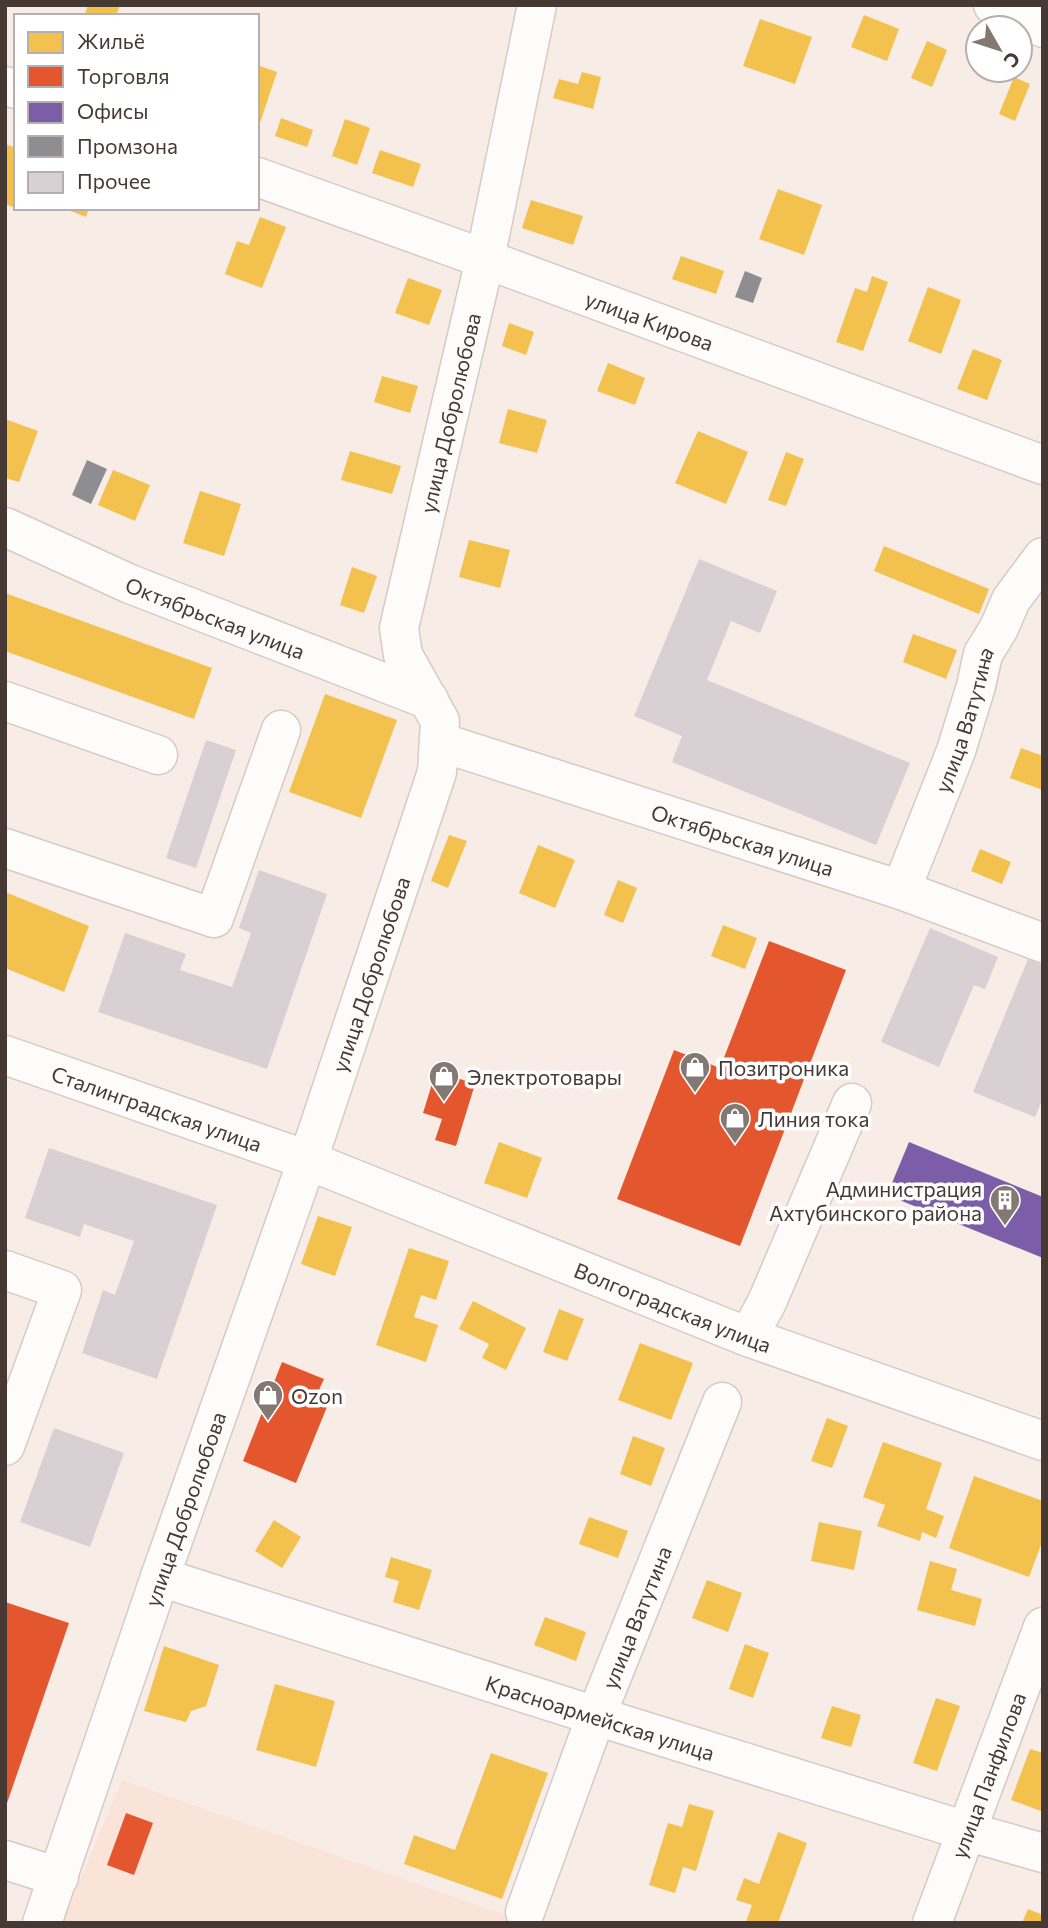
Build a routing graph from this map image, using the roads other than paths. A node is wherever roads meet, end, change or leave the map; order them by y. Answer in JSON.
{"nodes":[{"id":1,"x":537,"y":5,"type":"edge"},
{"id":2,"x":993,"y":5,"type":"edge"},
{"id":3,"x":1043,"y":28,"type":"edge"},
{"id":4,"x":259,"y":178,"type":"edge"},
{"id":5,"x":485,"y":259,"type":"junction"},
{"id":6,"x":1043,"y":465,"type":"edge"},
{"id":7,"x":5,"y":527,"type":"edge"},
{"id":8,"x":1043,"y":557,"type":"edge"},
{"id":9,"x":429,"y":700,"type":"junction"},
{"id":10,"x":5,"y":701,"type":"edge"},
{"id":11,"x":281,"y":730,"type":"dead end"},
{"id":12,"x":440,"y":742,"type":"junction"},
{"id":13,"x":158,"y":755,"type":"dead end"},
{"id":14,"x":5,"y":848,"type":"edge"},
{"id":15,"x":901,"y":890,"type":"junction"},
{"id":16,"x":1043,"y":943,"type":"edge"},
{"id":17,"x":5,"y":1055,"type":"edge"},
{"id":18,"x":852,"y":1103,"type":"dead end"},
{"id":19,"x":307,"y":1160,"type":"junction"},
{"id":20,"x":5,"y":1270,"type":"edge"},
{"id":21,"x":748,"y":1337,"type":"junction"},
{"id":22,"x":722,"y":1402,"type":"dead end"},
{"id":23,"x":1043,"y":1441,"type":"edge"},
{"id":24,"x":5,"y":1446,"type":"edge"},
{"id":25,"x":160,"y":1577,"type":"junction"},
{"id":26,"x":1043,"y":1627,"type":"edge"},
{"id":27,"x":596,"y":1716,"type":"junction"},
{"id":28,"x":966,"y":1831,"type":"junction"},
{"id":29,"x":1043,"y":1853,"type":"edge"},
{"id":30,"x":5,"y":1860,"type":"edge"},
{"id":31,"x":59,"y":1877,"type":"junction"},
{"id":32,"x":525,"y":1913,"type":"dead end"},
{"id":33,"x":42,"y":1923,"type":"edge"},
{"id":34,"x":932,"y":1923,"type":"edge"}],
"edges":[{"from":1,"to":5,"type":"street","name":"улица Добролюбова"},
{"from":2,"to":3,"type":"street"},
{"from":4,"to":5,"type":"street","name":"улица Кирова"},
{"from":5,"to":6,"type":"street","name":"улица Кирова"},
{"from":5,"to":9,"type":"street","name":"улица Добролюбова"},
{"from":7,"to":9,"type":"street","name":"Октябрьская улица"},
{"from":8,"to":15,"type":"street","name":"улица Ватутина"},
{"from":9,"to":12,"type":"street","name":"улица Добролюбова"},
{"from":10,"to":13,"type":"street"},
{"from":11,"to":14,"type":"street"},
{"from":12,"to":15,"type":"street","name":"Октябрьская улица"},
{"from":12,"to":19,"type":"street","name":"улица Добролюбова"},
{"from":15,"to":16,"type":"street","name":"Октябрьская улица"},
{"from":17,"to":19,"type":"street","name":"Сталинградская улица"},
{"from":18,"to":21,"type":"street"},
{"from":19,"to":21,"type":"street","name":"Волгоградская улица"},
{"from":19,"to":25,"type":"street","name":"улица Добролюбова"},
{"from":20,"to":24,"type":"street"},
{"from":21,"to":23,"type":"street","name":"Волгоградская улица"},
{"from":22,"to":27,"type":"street","name":"улица Ватутина"},
{"from":25,"to":27,"type":"street","name":"Красноармейская улица"},
{"from":25,"to":31,"type":"street","name":"улица Добролюбова"},
{"from":26,"to":28,"type":"street","name":"улица Панфилова"},
{"from":27,"to":28,"type":"street","name":"Красноармейская улица"},
{"from":27,"to":32,"type":"street","name":"улица Ватутина"},
{"from":28,"to":29,"type":"street","name":"Красноармейская улица"},
{"from":28,"to":34,"type":"street","name":"улица Панфилова"},
{"from":30,"to":31,"type":"street"},
{"from":31,"to":33,"type":"street","name":"улица Добролюбова"}]}
